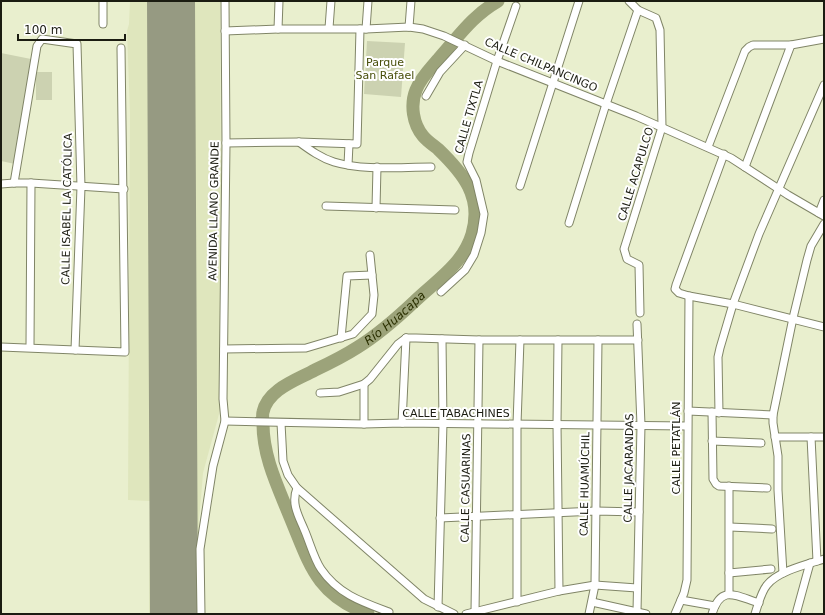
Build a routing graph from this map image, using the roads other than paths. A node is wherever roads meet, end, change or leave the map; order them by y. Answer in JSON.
{"nodes":[{"id":1,"x":103,"y":1,"type":"edge"},
{"id":2,"x":225,"y":1,"type":"edge"},
{"id":3,"x":279,"y":1,"type":"edge"},
{"id":4,"x":330,"y":1,"type":"edge"},
{"id":5,"x":368,"y":1,"type":"edge"},
{"id":6,"x":411,"y":1,"type":"edge"},
{"id":7,"x":579,"y":1,"type":"edge"},
{"id":8,"x":629,"y":1,"type":"edge"},
{"id":9,"x":516,"y":6,"type":"dead end"},
{"id":10,"x":638,"y":10,"type":"junction"},
{"id":11,"x":103,"y":24,"type":"dead end"},
{"id":12,"x":409,"y":27,"type":"junction"},
{"id":13,"x":329,"y":28,"type":"junction"},
{"id":14,"x":278,"y":29,"type":"junction"},
{"id":15,"x":363,"y":29,"type":"junction"},
{"id":16,"x":224,"y":31,"type":"junction"},
{"id":17,"x":824,"y":39,"type":"edge"},
{"id":18,"x":465,"y":45,"type":"junction"},
{"id":19,"x":791,"y":45,"type":"junction"},
{"id":20,"x":122,"y":48,"type":"dead end"},
{"id":21,"x":497,"y":61,"type":"junction"},
{"id":22,"x":553,"y":84,"type":"junction"},
{"id":23,"x":824,"y":85,"type":"edge"},
{"id":24,"x":426,"y":96,"type":"dead end"},
{"id":25,"x":606,"y":104,"type":"junction"},
{"id":26,"x":662,"y":127,"type":"junction"},
{"id":27,"x":298,"y":142,"type":"junction"},
{"id":28,"x":226,"y":143,"type":"junction"},
{"id":29,"x":350,"y":144,"type":"junction"},
{"id":30,"x":708,"y":147,"type":"junction"},
{"id":31,"x":724,"y":154,"type":"junction"},
{"id":32,"x":348,"y":165,"type":"junction"},
{"id":33,"x":377,"y":167,"type":"junction"},
{"id":34,"x":431,"y":167,"type":"dead end"},
{"id":35,"x":745,"y":167,"type":"junction"},
{"id":36,"x":14,"y":183,"type":"junction"},
{"id":37,"x":31,"y":183,"type":"junction"},
{"id":38,"x":1,"y":184,"type":"edge"},
{"id":39,"x":520,"y":186,"type":"dead end"},
{"id":40,"x":81,"y":187,"type":"junction"},
{"id":41,"x":124,"y":189,"type":"junction"},
{"id":42,"x":780,"y":190,"type":"junction"},
{"id":43,"x":824,"y":200,"type":"edge"},
{"id":44,"x":326,"y":206,"type":"dead end"},
{"id":45,"x":376,"y":208,"type":"junction"},
{"id":46,"x":455,"y":210,"type":"dead end"},
{"id":47,"x":821,"y":215,"type":"edge"},
{"id":48,"x":569,"y":223,"type":"dead end"},
{"id":49,"x":824,"y":224,"type":"edge"},
{"id":50,"x":370,"y":255,"type":"dead end"},
{"id":51,"x":372,"y":275,"type":"junction"},
{"id":52,"x":441,"y":292,"type":"dead end"},
{"id":53,"x":689,"y":296,"type":"junction"},
{"id":54,"x":733,"y":304,"type":"junction"},
{"id":55,"x":640,"y":313,"type":"dead end"},
{"id":56,"x":793,"y":318,"type":"junction"},
{"id":57,"x":637,"y":324,"type":"dead end"},
{"id":58,"x":824,"y":327,"type":"edge"},
{"id":59,"x":341,"y":338,"type":"junction"},
{"id":60,"x":406,"y":338,"type":"junction"},
{"id":61,"x":442,"y":339,"type":"junction"},
{"id":62,"x":479,"y":340,"type":"junction"},
{"id":63,"x":520,"y":340,"type":"junction"},
{"id":64,"x":558,"y":340,"type":"junction"},
{"id":65,"x":598,"y":340,"type":"junction"},
{"id":66,"x":638,"y":340,"type":"junction"},
{"id":67,"x":1,"y":346,"type":"edge"},
{"id":68,"x":30,"y":347,"type":"junction"},
{"id":69,"x":224,"y":349,"type":"junction"},
{"id":70,"x":75,"y":350,"type":"junction"},
{"id":71,"x":364,"y":384,"type":"junction"},
{"id":72,"x":320,"y":393,"type":"dead end"},
{"id":73,"x":688,"y":411,"type":"junction"},
{"id":74,"x":716,"y":412,"type":"junction"},
{"id":75,"x":773,"y":415,"type":"junction"},
{"id":76,"x":225,"y":421,"type":"junction"},
{"id":77,"x":279,"y":422,"type":"junction"},
{"id":78,"x":402,"y":423,"type":"junction"},
{"id":79,"x":364,"y":424,"type":"junction"},
{"id":80,"x":443,"y":424,"type":"junction"},
{"id":81,"x":477,"y":424,"type":"junction"},
{"id":82,"x":517,"y":424,"type":"junction"},
{"id":83,"x":557,"y":424,"type":"junction"},
{"id":84,"x":597,"y":425,"type":"junction"},
{"id":85,"x":641,"y":425,"type":"junction"},
{"id":86,"x":688,"y":426,"type":"junction"},
{"id":87,"x":824,"y":435,"type":"edge"},
{"id":88,"x":775,"y":437,"type":"junction"},
{"id":89,"x":811,"y":437,"type":"junction"},
{"id":90,"x":712,"y":441,"type":"junction"},
{"id":91,"x":761,"y":443,"type":"dead end"},
{"id":92,"x":729,"y":486,"type":"junction"},
{"id":93,"x":297,"y":488,"type":"junction"},
{"id":94,"x":768,"y":488,"type":"dead end"},
{"id":95,"x":596,"y":512,"type":"junction"},
{"id":96,"x":639,"y":512,"type":"junction"},
{"id":97,"x":558,"y":513,"type":"junction"},
{"id":98,"x":516,"y":514,"type":"junction"},
{"id":99,"x":476,"y":516,"type":"junction"},
{"id":100,"x":440,"y":518,"type":"junction"},
{"id":101,"x":730,"y":527,"type":"junction"},
{"id":102,"x":772,"y":529,"type":"dead end"},
{"id":103,"x":817,"y":561,"type":"edge"},
{"id":104,"x":771,"y":569,"type":"dead end"},
{"id":105,"x":729,"y":573,"type":"junction"},
{"id":106,"x":783,"y":573,"type":"junction"},
{"id":107,"x":595,"y":585,"type":"junction"},
{"id":108,"x":637,"y":588,"type":"junction"},
{"id":109,"x":559,"y":591,"type":"junction"},
{"id":110,"x":730,"y":594,"type":"junction"},
{"id":111,"x":681,"y":600,"type":"junction"},
{"id":112,"x":517,"y":602,"type":"junction"},
{"id":113,"x":592,"y":602,"type":"junction"},
{"id":114,"x":758,"y":603,"type":"junction"},
{"id":115,"x":715,"y":606,"type":"junction"},
{"id":116,"x":438,"y":607,"type":"junction"},
{"id":117,"x":389,"y":612,"type":"dead end"},
{"id":118,"x":475,"y":612,"type":"junction"},
{"id":119,"x":637,"y":612,"type":"junction"},
{"id":120,"x":201,"y":614,"type":"edge"},
{"id":121,"x":454,"y":614,"type":"edge"},
{"id":122,"x":466,"y":614,"type":"edge"},
{"id":123,"x":588,"y":614,"type":"edge"},
{"id":124,"x":646,"y":614,"type":"edge"},
{"id":125,"x":675,"y":614,"type":"edge"},
{"id":126,"x":712,"y":614,"type":"edge"},
{"id":127,"x":755,"y":614,"type":"edge"},
{"id":128,"x":796,"y":614,"type":"edge"}],
"edges":[{"from":1,"to":11,"type":"street"},
{"from":2,"to":16,"type":"street","name":"AVENIDA LLANO GRANDE"},
{"from":3,"to":14,"type":"street"},
{"from":4,"to":13,"type":"street"},
{"from":5,"to":15,"type":"street"},
{"from":6,"to":12,"type":"street"},
{"from":7,"to":22,"type":"street"},
{"from":8,"to":10,"type":"street","name":"CALLE ACAPULCO"},
{"from":9,"to":21,"type":"street","name":"CALLE TIXTLA"},
{"from":10,"to":25,"type":"street"},
{"from":10,"to":26,"type":"street","name":"CALLE ACAPULCO"},
{"from":12,"to":15,"type":"street","name":"CALLE CHILPANCINGO"},
{"from":12,"to":18,"type":"street","name":"CALLE CHILPANCINGO"},
{"from":13,"to":14,"type":"street","name":"CALLE CHILPANCINGO"},
{"from":13,"to":15,"type":"street","name":"CALLE CHILPANCINGO"},
{"from":14,"to":16,"type":"street","name":"CALLE CHILPANCINGO"},
{"from":15,"to":29,"type":"street"},
{"from":16,"to":28,"type":"street","name":"AVENIDA LLANO GRANDE"},
{"from":17,"to":19,"type":"street"},
{"from":18,"to":21,"type":"street","name":"CALLE CHILPANCINGO"},
{"from":18,"to":24,"type":"street"},
{"from":19,"to":30,"type":"street"},
{"from":19,"to":35,"type":"street"},
{"from":20,"to":41,"type":"street"},
{"from":21,"to":22,"type":"street","name":"CALLE CHILPANCINGO"},
{"from":21,"to":52,"type":"street","name":"CALLE TIXTLA"},
{"from":22,"to":25,"type":"street","name":"CALLE CHILPANCINGO"},
{"from":22,"to":39,"type":"street"},
{"from":23,"to":42,"type":"street"},
{"from":25,"to":26,"type":"street","name":"CALLE CHILPANCINGO"},
{"from":25,"to":48,"type":"street"},
{"from":26,"to":30,"type":"street","name":"CALLE CHILPANCINGO"},
{"from":26,"to":55,"type":"street","name":"CALLE ACAPULCO"},
{"from":27,"to":28,"type":"street"},
{"from":27,"to":29,"type":"street"},
{"from":27,"to":32,"type":"street"},
{"from":28,"to":69,"type":"street","name":"AVENIDA LLANO GRANDE"},
{"from":29,"to":32,"type":"street"},
{"from":30,"to":31,"type":"street","name":"CALLE CHILPANCINGO"},
{"from":31,"to":35,"type":"street","name":"CALLE CHILPANCINGO"},
{"from":31,"to":53,"type":"street"},
{"from":32,"to":33,"type":"street"},
{"from":33,"to":34,"type":"street"},
{"from":33,"to":45,"type":"street"},
{"from":35,"to":42,"type":"street","name":"CALLE CHILPANCINGO"},
{"from":36,"to":37,"type":"street"},
{"from":36,"to":38,"type":"street"},
{"from":36,"to":40,"type":"street","name":"CALLE ISABEL LA CATÓLICA"},
{"from":37,"to":40,"type":"street"},
{"from":37,"to":68,"type":"street"},
{"from":40,"to":41,"type":"street"},
{"from":40,"to":70,"type":"street","name":"CALLE ISABEL LA CATÓLICA"},
{"from":41,"to":70,"type":"street"},
{"from":42,"to":47,"type":"street","name":"CALLE CHILPANCINGO"},
{"from":42,"to":54,"type":"street"},
{"from":43,"to":47,"type":"street"},
{"from":44,"to":45,"type":"street"},
{"from":45,"to":46,"type":"street"},
{"from":49,"to":56,"type":"street"},
{"from":50,"to":51,"type":"street"},
{"from":51,"to":59,"type":"street"},
{"from":51,"to":59,"type":"street"},
{"from":53,"to":54,"type":"street"},
{"from":53,"to":73,"type":"street","name":"CALLE PETATLÁN"},
{"from":54,"to":56,"type":"street"},
{"from":54,"to":74,"type":"street"},
{"from":56,"to":58,"type":"street"},
{"from":56,"to":75,"type":"street"},
{"from":57,"to":66,"type":"street","name":"CALLE JACARANDAS"},
{"from":59,"to":69,"type":"street"},
{"from":60,"to":61,"type":"street"},
{"from":60,"to":71,"type":"street"},
{"from":60,"to":78,"type":"street"},
{"from":61,"to":62,"type":"street"},
{"from":61,"to":80,"type":"street"},
{"from":62,"to":63,"type":"street"},
{"from":62,"to":81,"type":"street","name":"CALLE CASUARINAS"},
{"from":63,"to":64,"type":"street"},
{"from":63,"to":82,"type":"street"},
{"from":64,"to":65,"type":"street"},
{"from":64,"to":83,"type":"street"},
{"from":65,"to":66,"type":"street"},
{"from":65,"to":84,"type":"street","name":"CALLE HUAMÚCHIL"},
{"from":66,"to":85,"type":"street","name":"CALLE JACARANDAS"},
{"from":67,"to":68,"type":"street"},
{"from":68,"to":70,"type":"street"},
{"from":69,"to":76,"type":"street","name":"AVENIDA LLANO GRANDE"},
{"from":71,"to":72,"type":"street"},
{"from":71,"to":79,"type":"street"},
{"from":73,"to":74,"type":"street"},
{"from":73,"to":86,"type":"street","name":"CALLE PETATLÁN"},
{"from":74,"to":75,"type":"street"},
{"from":74,"to":90,"type":"street"},
{"from":75,"to":88,"type":"street"},
{"from":76,"to":77,"type":"street","name":"CALLE TABACHINES"},
{"from":76,"to":120,"type":"street","name":"AVENIDA LLANO GRANDE"},
{"from":77,"to":79,"type":"street","name":"CALLE TABACHINES"},
{"from":77,"to":93,"type":"street"},
{"from":78,"to":79,"type":"street","name":"CALLE TABACHINES"},
{"from":78,"to":80,"type":"street","name":"CALLE TABACHINES"},
{"from":80,"to":81,"type":"street","name":"CALLE TABACHINES"},
{"from":80,"to":100,"type":"street"},
{"from":81,"to":82,"type":"street","name":"CALLE TABACHINES"},
{"from":81,"to":99,"type":"street","name":"CALLE CASUARINAS"},
{"from":82,"to":83,"type":"street","name":"CALLE TABACHINES"},
{"from":82,"to":98,"type":"street"},
{"from":83,"to":84,"type":"street","name":"CALLE TABACHINES"},
{"from":83,"to":97,"type":"street"},
{"from":84,"to":85,"type":"street","name":"CALLE TABACHINES"},
{"from":84,"to":95,"type":"street","name":"CALLE HUAMÚCHIL"},
{"from":85,"to":86,"type":"street","name":"CALLE TABACHINES"},
{"from":85,"to":96,"type":"street","name":"CALLE JACARANDAS"},
{"from":86,"to":111,"type":"street","name":"CALLE PETATLÁN"},
{"from":87,"to":89,"type":"street"},
{"from":88,"to":89,"type":"street"},
{"from":88,"to":106,"type":"street"},
{"from":89,"to":103,"type":"street"},
{"from":90,"to":91,"type":"street"},
{"from":90,"to":92,"type":"street"},
{"from":92,"to":94,"type":"street"},
{"from":92,"to":101,"type":"street"},
{"from":93,"to":116,"type":"street"},
{"from":93,"to":117,"type":"street"},
{"from":95,"to":96,"type":"street"},
{"from":95,"to":97,"type":"street"},
{"from":95,"to":107,"type":"street","name":"CALLE HUAMÚCHIL"},
{"from":96,"to":108,"type":"street","name":"CALLE JACARANDAS"},
{"from":97,"to":98,"type":"street"},
{"from":97,"to":109,"type":"street"},
{"from":98,"to":99,"type":"street"},
{"from":98,"to":112,"type":"street"},
{"from":99,"to":100,"type":"street"},
{"from":99,"to":118,"type":"street","name":"CALLE CASUARINAS"},
{"from":100,"to":116,"type":"street"},
{"from":101,"to":102,"type":"street"},
{"from":101,"to":105,"type":"street"},
{"from":103,"to":106,"type":"street"},
{"from":103,"to":128,"type":"street"},
{"from":104,"to":105,"type":"street"},
{"from":105,"to":110,"type":"street"},
{"from":106,"to":114,"type":"street"},
{"from":107,"to":108,"type":"street"},
{"from":107,"to":109,"type":"street"},
{"from":107,"to":113,"type":"street","name":"CALLE HUAMÚCHIL"},
{"from":108,"to":119,"type":"street","name":"CALLE JACARANDAS"},
{"from":109,"to":112,"type":"street"},
{"from":110,"to":114,"type":"street"},
{"from":110,"to":115,"type":"street"},
{"from":111,"to":115,"type":"street"},
{"from":111,"to":125,"type":"street","name":"CALLE PETATLÁN"},
{"from":112,"to":118,"type":"street"},
{"from":113,"to":119,"type":"street"},
{"from":113,"to":123,"type":"street","name":"CALLE HUAMÚCHIL"},
{"from":114,"to":127,"type":"street"},
{"from":115,"to":126,"type":"street"},
{"from":116,"to":121,"type":"street"},
{"from":118,"to":122,"type":"street"},
{"from":119,"to":124,"type":"street"}]}
